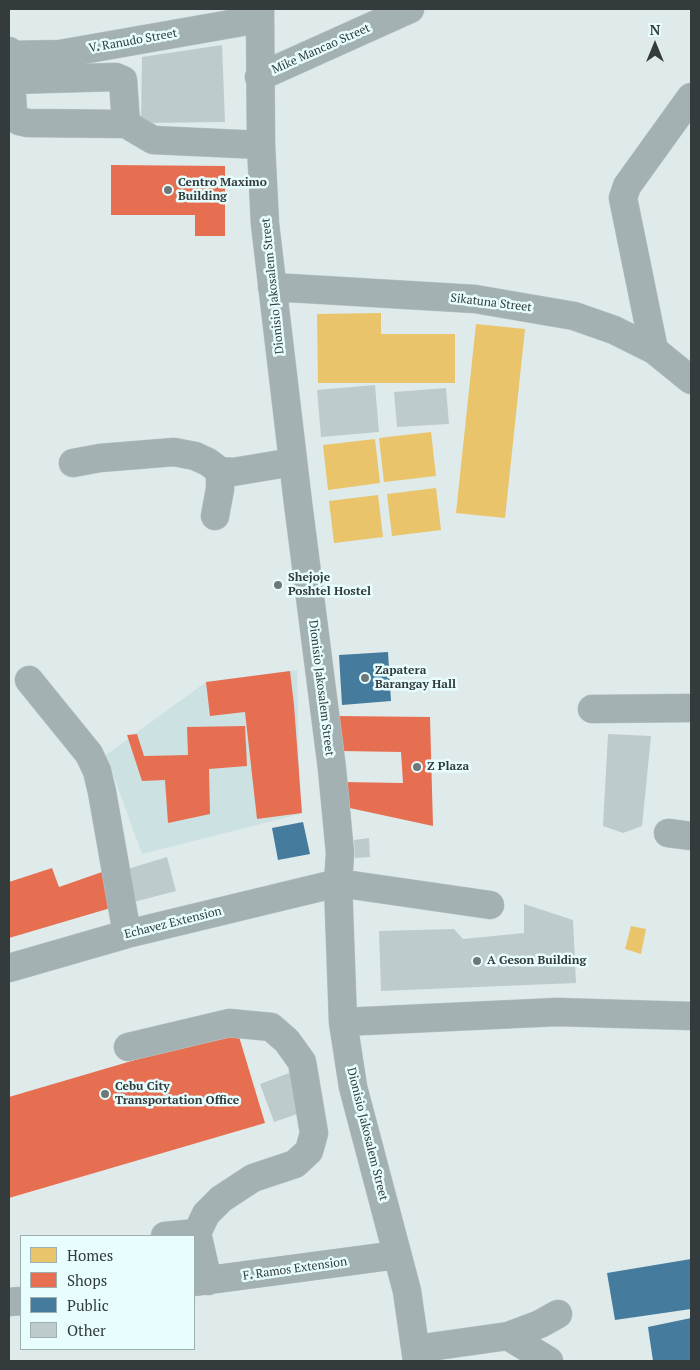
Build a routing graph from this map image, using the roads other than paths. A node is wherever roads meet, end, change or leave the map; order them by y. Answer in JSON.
{"nodes":[{"id":1,"x":410,"y":9,"type":"edge"},
{"id":2,"x":259,"y":14,"type":"edge"},
{"id":3,"x":10,"y":62,"type":"edge"},
{"id":4,"x":259,"y":77,"type":"junction"},
{"id":5,"x":690,"y":97,"type":"edge"},
{"id":6,"x":126,"y":124,"type":"junction"},
{"id":7,"x":260,"y":145,"type":"junction"},
{"id":8,"x":272,"y":287,"type":"junction"},
{"id":9,"x":654,"y":350,"type":"junction"},
{"id":10,"x":691,"y":380,"type":"edge"},
{"id":11,"x":293,"y":462,"type":"junction"},
{"id":12,"x":73,"y":463,"type":"dead end"},
{"id":13,"x":220,"y":471,"type":"junction"},
{"id":14,"x":215,"y":516,"type":"dead end"},
{"id":15,"x":29,"y":680,"type":"dead end"},
{"id":16,"x":691,"y":708,"type":"edge"},
{"id":17,"x":592,"y":709,"type":"dead end"},
{"id":18,"x":338,"y":883,"type":"junction"},
{"id":19,"x":490,"y":904,"type":"dead end"},
{"id":20,"x":127,"y":934,"type":"junction"},
{"id":21,"x":9,"y":968,"type":"edge"},
{"id":22,"x":691,"y":1016,"type":"edge"},
{"id":23,"x":343,"y":1022,"type":"junction"},
{"id":24,"x":128,"y":1047,"type":"dead end"},
{"id":25,"x":197,"y":1233,"type":"junction"},
{"id":26,"x":176,"y":1235,"type":"edge"},
{"id":27,"x":397,"y":1255,"type":"junction"},
{"id":28,"x":201,"y":1282,"type":"edge"},
{"id":29,"x":558,"y":1314,"type":"dead end"},
{"id":30,"x":508,"y":1336,"type":"junction"},
{"id":31,"x":417,"y":1355,"type":"edge"},
{"id":32,"x":548,"y":1361,"type":"edge"}],
"edges":[{"from":1,"to":4,"type":"street","name":"Mike Mancao Street"},
{"from":2,"to":3,"type":"street","name":"V. Ranudo Street"},
{"from":2,"to":4,"type":"street","name":"Dionisio Jakosalem Street"},
{"from":3,"to":6,"type":"street"},
{"from":3,"to":6,"type":"street"},
{"from":4,"to":7,"type":"street","name":"Dionisio Jakosalem Street"},
{"from":5,"to":9,"type":"street"},
{"from":6,"to":7,"type":"street"},
{"from":7,"to":8,"type":"street","name":"Dionisio Jakosalem Street"},
{"from":8,"to":9,"type":"street","name":"Sikatuna Street"},
{"from":8,"to":11,"type":"street","name":"Dionisio Jakosalem Street"},
{"from":9,"to":10,"type":"street","name":"Sikatuna Street"},
{"from":11,"to":13,"type":"street"},
{"from":11,"to":18,"type":"street","name":"Dionisio Jakosalem Street"},
{"from":12,"to":13,"type":"street"},
{"from":13,"to":14,"type":"street"},
{"from":15,"to":20,"type":"street"},
{"from":16,"to":17,"type":"street"},
{"from":18,"to":19,"type":"street"},
{"from":18,"to":20,"type":"street","name":"Echavez Extension"},
{"from":18,"to":23,"type":"street","name":"Dionisio Jakosalem Street"},
{"from":20,"to":21,"type":"street","name":"Echavez Extension"},
{"from":22,"to":23,"type":"street"},
{"from":23,"to":27,"type":"street","name":"Dionisio Jakosalem Street"},
{"from":24,"to":25,"type":"street"},
{"from":25,"to":26,"type":"street"},
{"from":25,"to":28,"type":"street"},
{"from":27,"to":28,"type":"street","name":"F. Ramos Extension"},
{"from":27,"to":31,"type":"street","name":"Dionisio Jakosalem Street"},
{"from":29,"to":30,"type":"street"},
{"from":30,"to":31,"type":"street"},
{"from":30,"to":32,"type":"street"}]}
